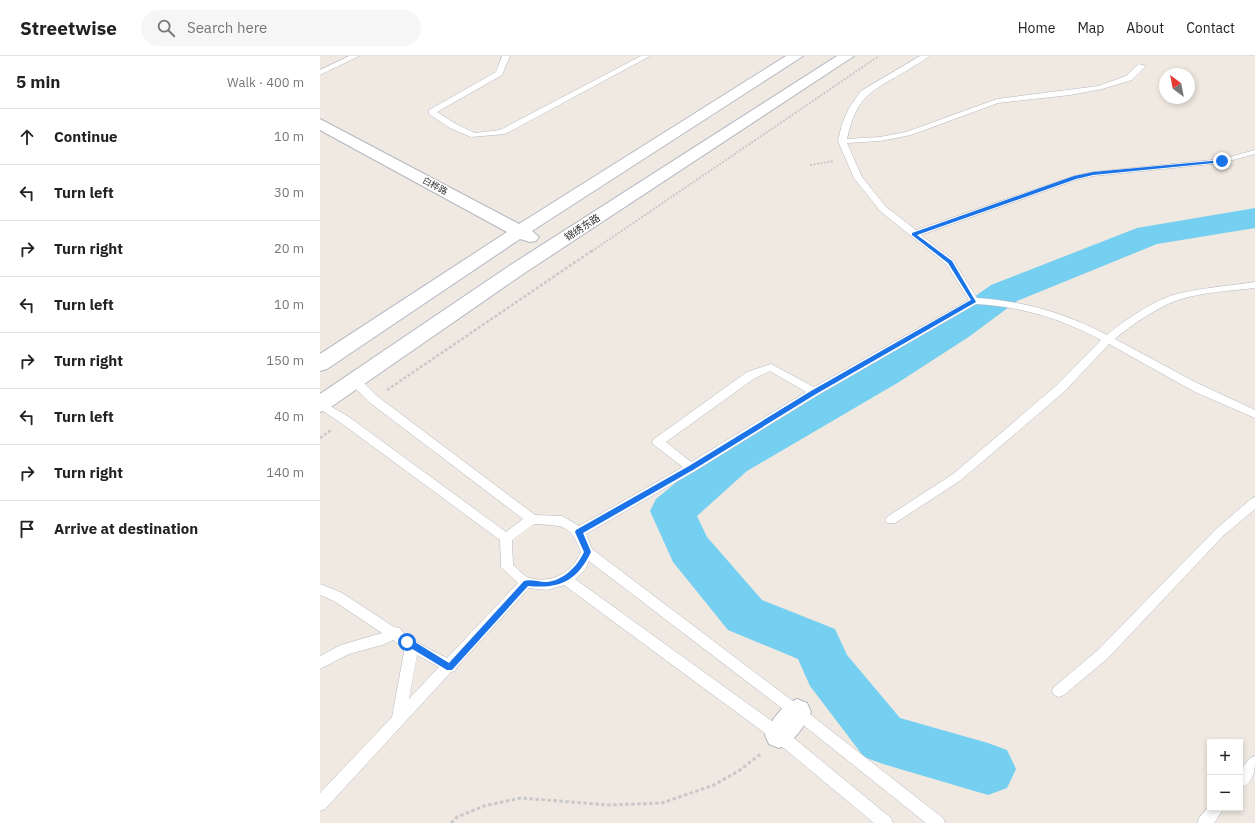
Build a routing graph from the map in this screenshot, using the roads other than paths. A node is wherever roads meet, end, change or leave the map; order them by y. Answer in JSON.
{"nodes":[{"id":1,"x":355,"y":56,"type":"edge"},
{"id":2,"x":506,"y":56,"type":"edge"},
{"id":3,"x":646,"y":56,"type":"edge"},
{"id":4,"x":796,"y":56,"type":"edge"},
{"id":5,"x":847,"y":56,"type":"edge"},
{"id":6,"x":925,"y":56,"type":"edge"},
{"id":7,"x":1142,"y":66,"type":"dead end"},
{"id":8,"x":320,"y":73,"type":"edge"},
{"id":9,"x":320,"y":124,"type":"edge"},
{"id":10,"x":842,"y":141,"type":"junction"},
{"id":11,"x":1255,"y":152,"type":"edge"},
{"id":12,"x":520,"y":231,"type":"junction"},
{"id":13,"x":914,"y":234,"type":"junction"},
{"id":14,"x":550,"y":248,"type":"junction"},
{"id":15,"x":1255,"y":285,"type":"edge"},
{"id":16,"x":974,"y":301,"type":"junction"},
{"id":17,"x":1108,"y":339,"type":"junction"},
{"id":18,"x":320,"y":364,"type":"edge"},
{"id":19,"x":354,"y":380,"type":"junction"},
{"id":20,"x":814,"y":392,"type":"junction"},
{"id":21,"x":320,"y":404,"type":"edge"},
{"id":22,"x":1255,"y":414,"type":"edge"},
{"id":23,"x":691,"y":468,"type":"junction"},
{"id":24,"x":1255,"y":502,"type":"edge"},
{"id":25,"x":532,"y":519,"type":"junction"},
{"id":26,"x":892,"y":520,"type":"dead end"},
{"id":27,"x":579,"y":532,"type":"junction"},
{"id":28,"x":506,"y":538,"type":"junction"},
{"id":29,"x":587,"y":552,"type":"junction"},
{"id":30,"x":566,"y":579,"type":"junction"},
{"id":31,"x":526,"y":583,"type":"junction"},
{"id":32,"x":320,"y":589,"type":"edge"},
{"id":33,"x":395,"y":632,"type":"junction"},
{"id":34,"x":407,"y":642,"type":"junction"},
{"id":35,"x":320,"y":663,"type":"edge"},
{"id":36,"x":450,"y":667,"type":"junction"},
{"id":37,"x":1059,"y":691,"type":"dead end"},
{"id":38,"x":797,"y":712,"type":"junction"},
{"id":39,"x":398,"y":722,"type":"junction"},
{"id":40,"x":779,"y":735,"type":"junction"},
{"id":41,"x":1255,"y":763,"type":"edge"},
{"id":42,"x":1243,"y":777,"type":"edge"},
{"id":43,"x":320,"y":804,"type":"edge"},
{"id":44,"x":1214,"y":811,"type":"edge"},
{"id":45,"x":886,"y":823,"type":"edge"},
{"id":46,"x":938,"y":823,"type":"edge"},
{"id":47,"x":1204,"y":823,"type":"edge"}],
"edges":[{"from":1,"to":8,"type":"lane"},
{"from":2,"to":3,"type":"lane"},
{"from":4,"to":12,"type":"main road"},
{"from":5,"to":14,"type":"main road","name":"锦绣东路"},
{"from":6,"to":10,"type":"lane"},
{"from":7,"to":10,"type":"lane"},
{"from":9,"to":12,"type":"main road","name":"白桦路"},
{"from":10,"to":13,"type":"lane"},
{"from":11,"to":13,"type":"lane"},
{"from":12,"to":14,"type":"main road","name":"白桦路"},
{"from":12,"to":18,"type":"main road"},
{"from":13,"to":16,"type":"lane"},
{"from":14,"to":19,"type":"main road","name":"锦绣东路"},
{"from":15,"to":17,"type":"lane"},
{"from":16,"to":17,"type":"lane"},
{"from":16,"to":20,"type":"lane"},
{"from":17,"to":22,"type":"lane"},
{"from":17,"to":26,"type":"lane"},
{"from":19,"to":21,"type":"main road","name":"锦绣东路"},
{"from":19,"to":25,"type":"lane"},
{"from":20,"to":23,"type":"lane"},
{"from":20,"to":23,"type":"lane"},
{"from":21,"to":28,"type":"lane"},
{"from":23,"to":27,"type":"lane"},
{"from":24,"to":37,"type":"lane"},
{"from":25,"to":27,"type":"lane"},
{"from":25,"to":28,"type":"lane"},
{"from":27,"to":29,"type":"lane"},
{"from":28,"to":31,"type":"lane"},
{"from":29,"to":30,"type":"lane"},
{"from":29,"to":38,"type":"lane"},
{"from":30,"to":31,"type":"lane"},
{"from":30,"to":40,"type":"lane"},
{"from":31,"to":36,"type":"lane"},
{"from":32,"to":33,"type":"lane"},
{"from":33,"to":34,"type":"lane"},
{"from":33,"to":35,"type":"lane"},
{"from":34,"to":36,"type":"lane"},
{"from":34,"to":39,"type":"lane"},
{"from":36,"to":39,"type":"lane"},
{"from":38,"to":40,"type":"main road"},
{"from":38,"to":46,"type":"lane"},
{"from":39,"to":43,"type":"lane"},
{"from":40,"to":45,"type":"lane"},
{"from":41,"to":42,"type":"lane"},
{"from":44,"to":47,"type":"lane"}]}
